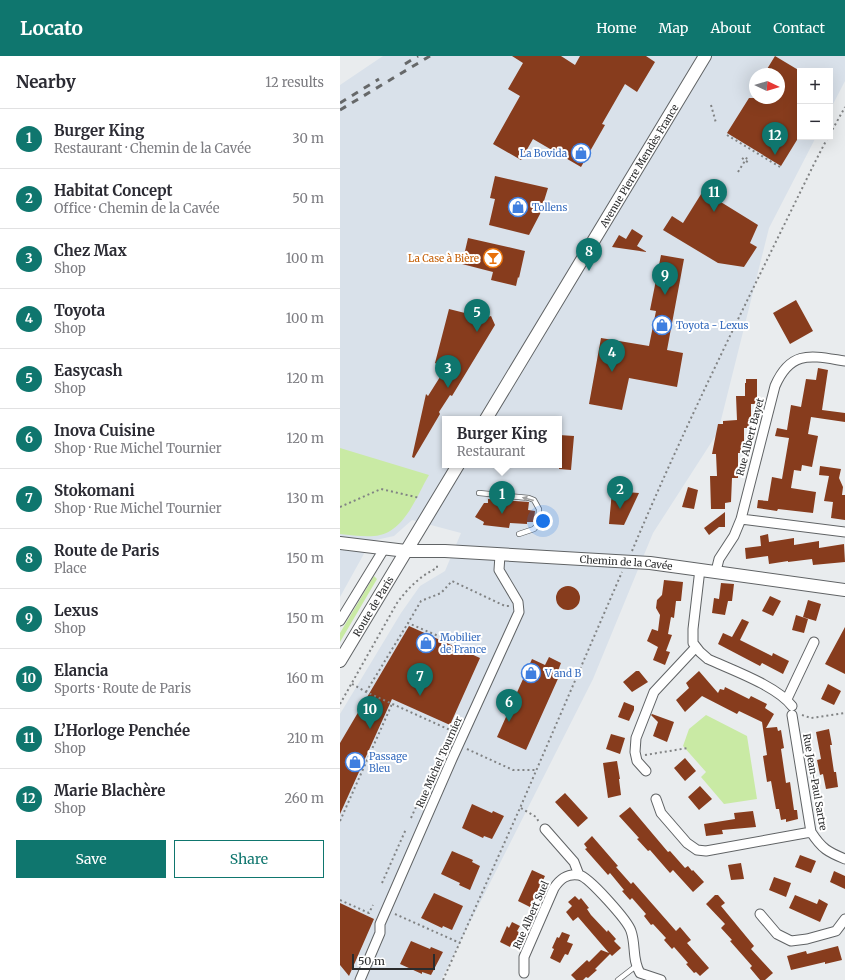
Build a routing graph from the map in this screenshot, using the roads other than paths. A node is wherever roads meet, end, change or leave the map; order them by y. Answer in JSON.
{"nodes":[{"id":1,"x":705,"y":56,"type":"edge"},
{"id":2,"x":845,"y":361,"type":"edge"},
{"id":3,"x":488,"y":416,"type":"edge"},
{"id":4,"x":456,"y":468,"type":"edge"},
{"id":5,"x":480,"y":493,"type":"dead end"},
{"id":6,"x":741,"y":519,"type":"junction"},
{"id":7,"x":845,"y":532,"type":"edge"},
{"id":8,"x":520,"y":534,"type":"dead end"},
{"id":9,"x":340,"y":543,"type":"edge"},
{"id":10,"x":384,"y":549,"type":"junction"},
{"id":11,"x":406,"y":551,"type":"junction"},
{"id":12,"x":500,"y":555,"type":"junction"},
{"id":13,"x":700,"y":569,"type":"junction"},
{"id":14,"x":716,"y":571,"type":"junction"},
{"id":15,"x":845,"y":590,"type":"edge"},
{"id":16,"x":340,"y":620,"type":"edge"},
{"id":17,"x":814,"y":642,"type":"dead end"},
{"id":18,"x":696,"y":647,"type":"junction"},
{"id":19,"x":340,"y":661,"type":"edge"},
{"id":20,"x":792,"y":708,"type":"junction"},
{"id":21,"x":646,"y":771,"type":"dead end"},
{"id":22,"x":656,"y":799,"type":"dead end"},
{"id":23,"x":545,"y":829,"type":"road end"},
{"id":24,"x":811,"y":832,"type":"junction"},
{"id":25,"x":845,"y":860,"type":"edge"},
{"id":26,"x":580,"y":875,"type":"junction"},
{"id":27,"x":760,"y":914,"type":"dead end"},
{"id":28,"x":845,"y":918,"type":"edge"},
{"id":29,"x":636,"y":966,"type":"junction"},
{"id":30,"x":524,"y":973,"type":"dead end"},
{"id":31,"x":360,"y":980,"type":"edge"},
{"id":32,"x":618,"y":980,"type":"edge"},
{"id":33,"x":661,"y":980,"type":"edge"}],
"edges":[{"from":1,"to":3,"type":"main road","name":"Avenue Pierre Mendès France"},
{"from":2,"to":6,"type":"street","name":"Rue Albert Bayet"},
{"from":4,"to":11,"type":"main road"},
{"from":8,"to":5,"type":"lane","one_way":true},
{"from":6,"to":7,"type":"street"},
{"from":6,"to":14,"type":"street","name":"Rue Albert Bayet"},
{"from":9,"to":10,"type":"main road","name":"Chemin de la Cavée"},
{"from":10,"to":11,"type":"main road","name":"Chemin de la Cavée"},
{"from":10,"to":16,"type":"street"},
{"from":11,"to":12,"type":"main road","name":"Chemin de la Cavée"},
{"from":11,"to":19,"type":"main road","name":"Route de Paris"},
{"from":12,"to":13,"type":"main road","name":"Chemin de la Cavée"},
{"from":12,"to":31,"type":"street","name":"Rue Michel Tournier"},
{"from":13,"to":14,"type":"main road","name":"Chemin de la Cavée"},
{"from":13,"to":18,"type":"street"},
{"from":14,"to":15,"type":"main road","name":"Chemin de la Cavée"},
{"from":17,"to":20,"type":"street"},
{"from":18,"to":20,"type":"street"},
{"from":18,"to":21,"type":"street"},
{"from":20,"to":24,"type":"street","name":"Rue Jean-Paul Sartre"},
{"from":22,"to":24,"type":"street"},
{"from":23,"to":26,"type":"street"},
{"from":24,"to":25,"type":"street","name":"Rue Jean-Paul Sartre"},
{"from":26,"to":29,"type":"street"},
{"from":26,"to":30,"type":"street","name":"Rue Albert Suel"},
{"from":27,"to":28,"type":"street"},
{"from":29,"to":32,"type":"lane"},
{"from":29,"to":33,"type":"street"}]}
